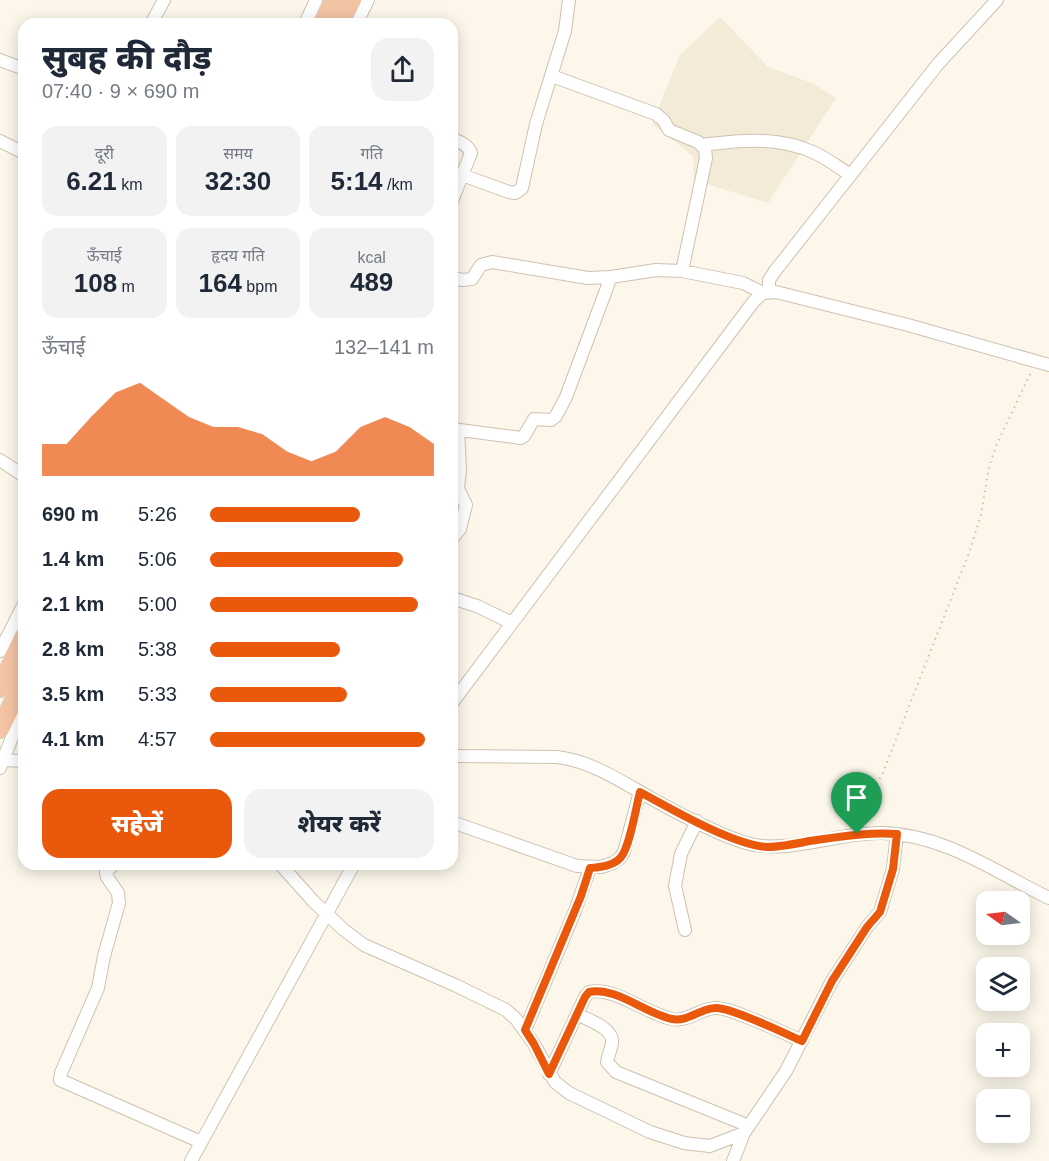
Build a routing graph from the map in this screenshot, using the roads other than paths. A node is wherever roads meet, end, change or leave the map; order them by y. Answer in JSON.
{"nodes":[{"id":1,"x":164,"y":0,"type":"edge"},
{"id":2,"x":316,"y":0,"type":"edge"},
{"id":3,"x":334,"y":0,"type":"edge"},
{"id":4,"x":352,"y":0,"type":"edge"},
{"id":5,"x":368,"y":0,"type":"edge"},
{"id":6,"x":569,"y":0,"type":"edge"},
{"id":7,"x":997,"y":0,"type":"edge"},
{"id":8,"x":154,"y":18,"type":"edge"},
{"id":9,"x":308,"y":18,"type":"edge"},
{"id":10,"x":325,"y":18,"type":"edge"},
{"id":11,"x":343,"y":18,"type":"edge"},
{"id":12,"x":359,"y":18,"type":"edge"},
{"id":13,"x":0,"y":60,"type":"edge"},
{"id":14,"x":18,"y":67,"type":"edge"},
{"id":15,"x":552,"y":76,"type":"junction"},
{"id":16,"x":0,"y":141,"type":"edge"},
{"id":17,"x":458,"y":141,"type":"edge"},
{"id":18,"x":701,"y":145,"type":"junction"},
{"id":19,"x":18,"y":150,"type":"edge"},
{"id":20,"x":846,"y":171,"type":"junction"},
{"id":21,"x":462,"y":176,"type":"junction"},
{"id":22,"x":458,"y":186,"type":"edge"},
{"id":23,"x":682,"y":271,"type":"junction"},
{"id":24,"x":611,"y":277,"type":"junction"},
{"id":25,"x":458,"y":279,"type":"edge"},
{"id":26,"x":760,"y":290,"type":"junction"},
{"id":27,"x":1049,"y":365,"type":"edge"},
{"id":28,"x":458,"y":429,"type":"edge"},
{"id":29,"x":458,"y":453,"type":"edge"},
{"id":30,"x":0,"y":460,"type":"edge"},
{"id":31,"x":18,"y":472,"type":"edge"},
{"id":32,"x":458,"y":489,"type":"edge"},
{"id":33,"x":458,"y":489,"type":"edge"},
{"id":34,"x":458,"y":532,"type":"edge"},
{"id":35,"x":458,"y":600,"type":"edge"},
{"id":36,"x":18,"y":616,"type":"edge"},
{"id":37,"x":510,"y":622,"type":"junction"},
{"id":38,"x":18,"y":649,"type":"edge"},
{"id":39,"x":0,"y":651,"type":"edge"},
{"id":40,"x":0,"y":688,"type":"edge"},
{"id":41,"x":18,"y":692,"type":"edge"},
{"id":42,"x":458,"y":695,"type":"edge"},
{"id":43,"x":18,"y":723,"type":"edge"},
{"id":44,"x":0,"y":729,"type":"edge"},
{"id":45,"x":458,"y":756,"type":"edge"},
{"id":46,"x":18,"y":762,"type":"edge"},
{"id":47,"x":2,"y":764,"type":"edge"},
{"id":48,"x":640,"y":792,"type":"junction"},
{"id":49,"x":697,"y":821,"type":"junction"},
{"id":50,"x":458,"y":824,"type":"edge"},
{"id":51,"x":897,"y":834,"type":"junction"},
{"id":52,"x":590,"y":868,"type":"junction"},
{"id":53,"x":108,"y":870,"type":"edge"},
{"id":54,"x":285,"y":870,"type":"edge"},
{"id":55,"x":350,"y":870,"type":"edge"},
{"id":56,"x":1049,"y":898,"type":"edge"},
{"id":57,"x":325,"y":911,"type":"junction"},
{"id":58,"x":685,"y":930,"type":"dead end"},
{"id":59,"x":578,"y":1014,"type":"junction"},
{"id":60,"x":525,"y":1030,"type":"junction"},
{"id":61,"x":802,"y":1041,"type":"junction"},
{"id":62,"x":549,"y":1074,"type":"junction"},
{"id":63,"x":746,"y":1130,"type":"junction"},
{"id":64,"x":196,"y":1139,"type":"junction"},
{"id":65,"x":191,"y":1161,"type":"edge"},
{"id":66,"x":733,"y":1161,"type":"edge"}],
"edges":[{"from":1,"to":8,"type":"street"},
{"from":2,"to":9,"type":"street"},
{"from":3,"to":10,"type":"highway"},
{"from":4,"to":11,"type":"highway"},
{"from":5,"to":12,"type":"street"},
{"from":6,"to":15,"type":"street"},
{"from":7,"to":20,"type":"street"},
{"from":13,"to":14,"type":"street"},
{"from":15,"to":18,"type":"street"},
{"from":15,"to":21,"type":"street"},
{"from":16,"to":19,"type":"street"},
{"from":17,"to":21,"type":"street"},
{"from":18,"to":20,"type":"street"},
{"from":18,"to":23,"type":"street"},
{"from":20,"to":26,"type":"street"},
{"from":21,"to":22,"type":"street"},
{"from":23,"to":24,"type":"street"},
{"from":23,"to":26,"type":"street"},
{"from":24,"to":25,"type":"street"},
{"from":24,"to":28,"type":"street"},
{"from":26,"to":27,"type":"street"},
{"from":26,"to":37,"type":"street"},
{"from":29,"to":33,"type":"street"},
{"from":30,"to":31,"type":"street"},
{"from":32,"to":34,"type":"street"},
{"from":35,"to":37,"type":"street"},
{"from":36,"to":39,"type":"street"},
{"from":37,"to":42,"type":"street"},
{"from":38,"to":40,"type":"highway"},
{"from":41,"to":44,"type":"highway"},
{"from":43,"to":47,"type":"street"},
{"from":45,"to":48,"type":"street"},
{"from":46,"to":47,"type":"street"},
{"from":48,"to":49,"type":"street"},
{"from":48,"to":52,"type":"street"},
{"from":49,"to":51,"type":"street"},
{"from":49,"to":58,"type":"street"},
{"from":50,"to":52,"type":"street"},
{"from":51,"to":56,"type":"street"},
{"from":51,"to":61,"type":"street"},
{"from":52,"to":60,"type":"street"},
{"from":53,"to":64,"type":"street"},
{"from":54,"to":57,"type":"street"},
{"from":55,"to":57,"type":"street"},
{"from":57,"to":60,"type":"street"},
{"from":57,"to":64,"type":"street"},
{"from":59,"to":61,"type":"street"},
{"from":59,"to":62,"type":"street"},
{"from":59,"to":63,"type":"street"},
{"from":60,"to":62,"type":"street"},
{"from":61,"to":63,"type":"street"},
{"from":62,"to":63,"type":"street"},
{"from":63,"to":66,"type":"street"},
{"from":64,"to":65,"type":"street"}]}
